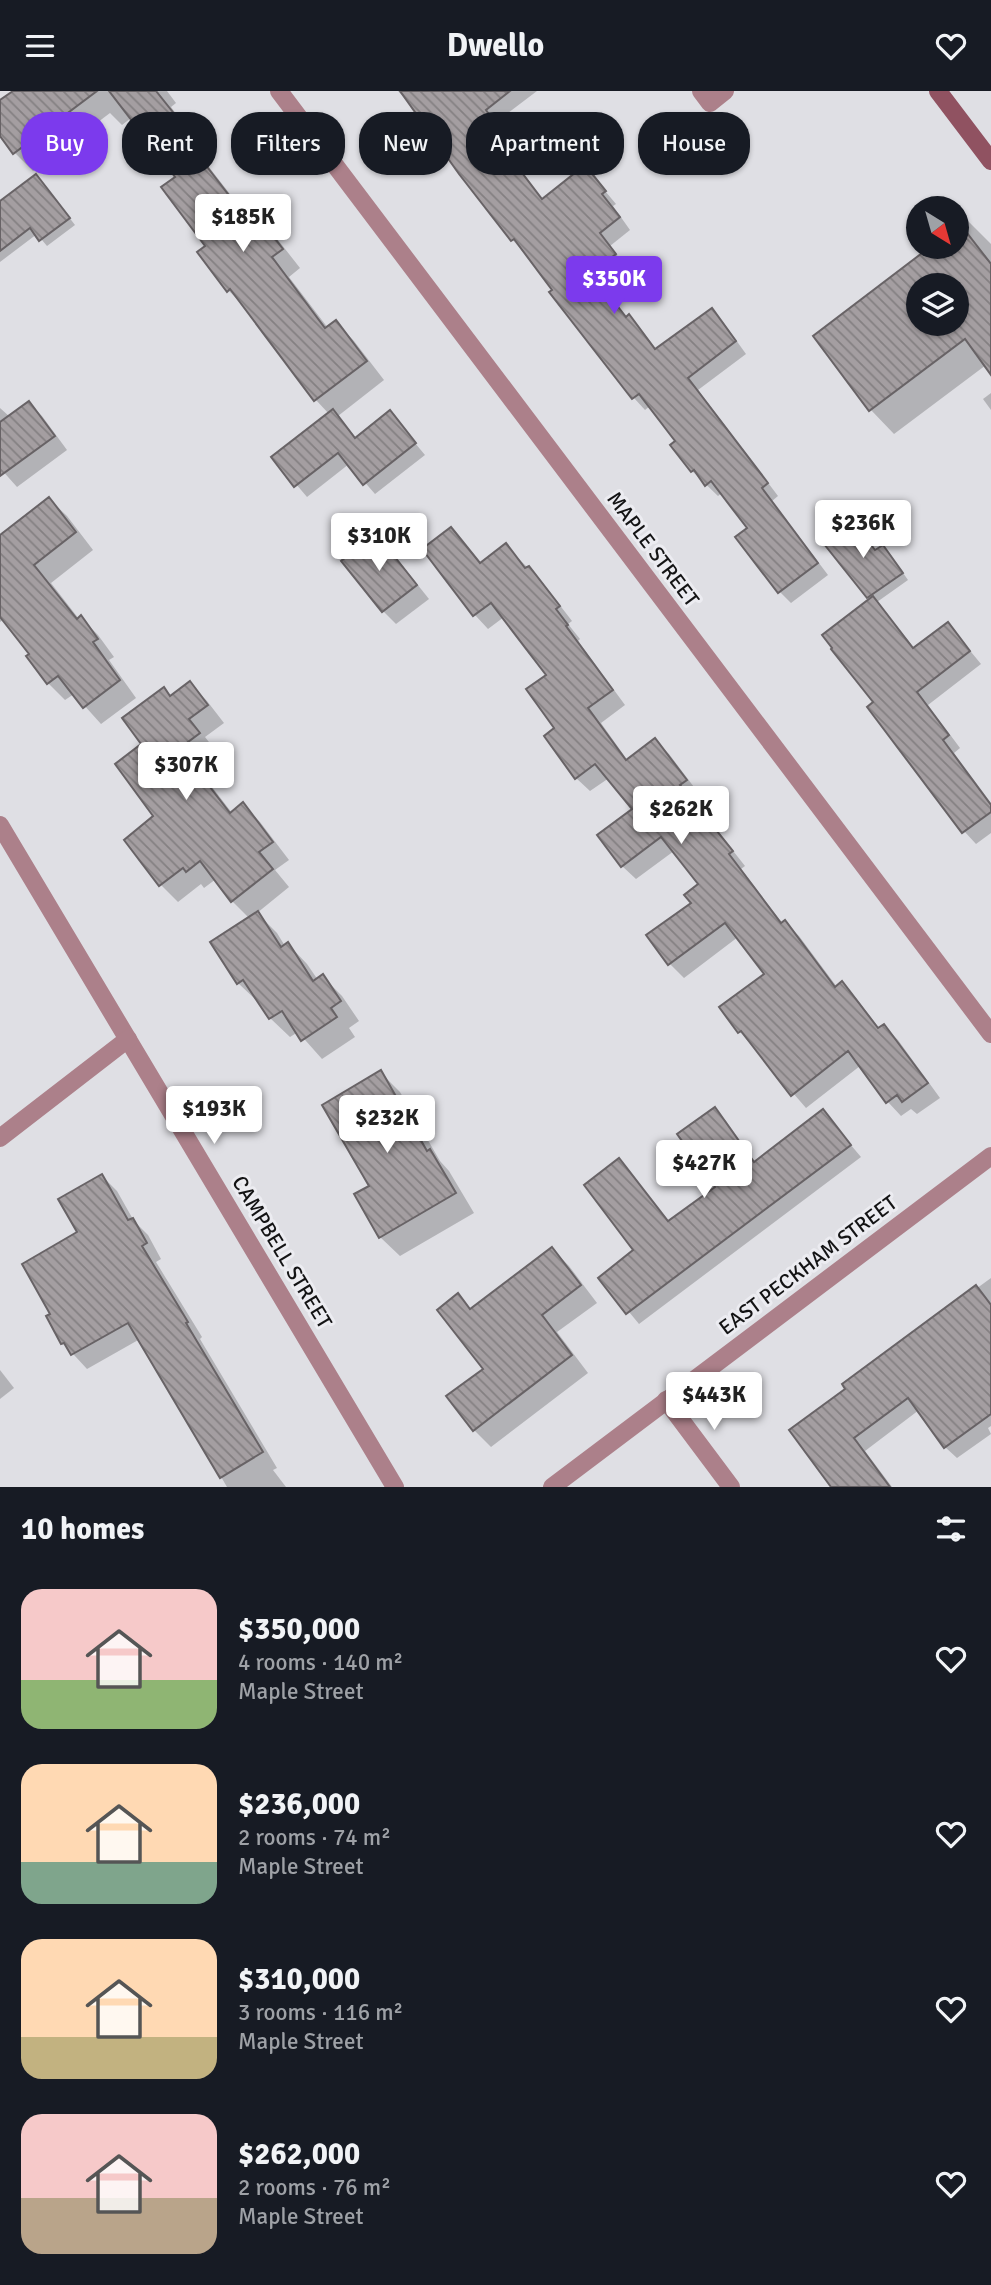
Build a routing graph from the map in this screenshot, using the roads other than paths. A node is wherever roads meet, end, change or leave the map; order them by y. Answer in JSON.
{"nodes":[{"id":1,"x":279,"y":91,"type":"edge"},
{"id":2,"x":701,"y":91,"type":"edge"},
{"id":3,"x":725,"y":91,"type":"edge"},
{"id":4,"x":938,"y":91,"type":"edge"},
{"id":5,"x":991,"y":160,"type":"edge"},
{"id":6,"x":0,"y":825,"type":"edge"},
{"id":7,"x":991,"y":1034,"type":"edge"},
{"id":8,"x":128,"y":1039,"type":"junction"},
{"id":9,"x":0,"y":1137,"type":"edge"},
{"id":10,"x":991,"y":1156,"type":"edge"},
{"id":11,"x":666,"y":1400,"type":"junction"},
{"id":12,"x":395,"y":1487,"type":"edge"},
{"id":13,"x":552,"y":1487,"type":"edge"},
{"id":14,"x":731,"y":1487,"type":"edge"}],
"edges":[{"from":1,"to":7,"type":"street","name":"MAPLE STREET"},
{"from":2,"to":3,"type":"street"},
{"from":4,"to":5,"type":"main road"},
{"from":6,"to":8,"type":"street","name":"CAMPBELL STREET"},
{"from":8,"to":9,"type":"street"},
{"from":8,"to":12,"type":"street","name":"CAMPBELL STREET"},
{"from":10,"to":11,"type":"street","name":"EAST PECKHAM STREET"},
{"from":11,"to":13,"type":"street","name":"EAST PECKHAM STREET"},
{"from":11,"to":14,"type":"street"}]}
